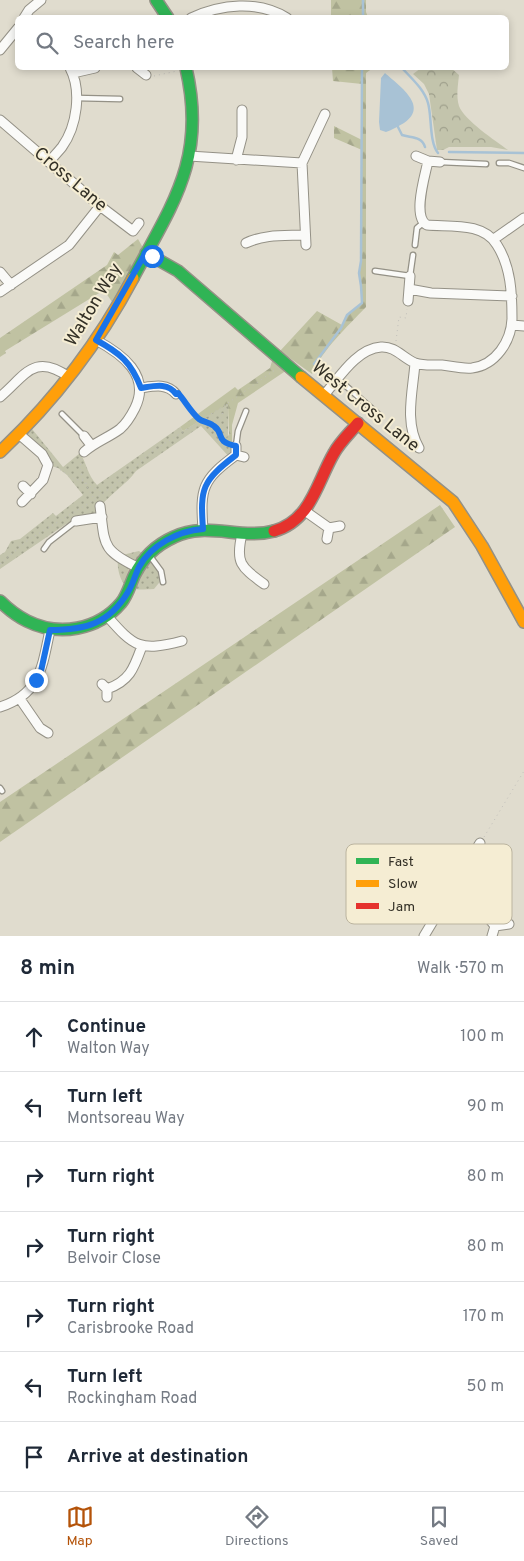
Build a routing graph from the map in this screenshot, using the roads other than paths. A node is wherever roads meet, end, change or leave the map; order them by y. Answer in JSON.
{"nodes":[{"id":1,"x":42,"y":0,"type":"edge"},
{"id":2,"x":156,"y":0,"type":"edge"},
{"id":3,"x":213,"y":4,"type":"edge"},
{"id":4,"x":26,"y":15,"type":"edge"},
{"id":5,"x":166,"y":15,"type":"edge"},
{"id":6,"x":196,"y":15,"type":"edge"},
{"id":7,"x":283,"y":15,"type":"edge"},
{"id":8,"x":15,"y":32,"type":"edge"},
{"id":9,"x":0,"y":50,"type":"edge"},
{"id":10,"x":71,"y":70,"type":"edge"},
{"id":11,"x":134,"y":70,"type":"edge"},
{"id":12,"x":186,"y":70,"type":"edge"},
{"id":13,"x":146,"y":75,"type":"road end"},
{"id":14,"x":76,"y":98,"type":"junction"},
{"id":15,"x":120,"y":99,"type":"dead end"},
{"id":16,"x":242,"y":110,"type":"dead end"},
{"id":17,"x":325,"y":114,"type":"dead end"},
{"id":18,"x":0,"y":120,"type":"edge"},
{"id":19,"x":231,"y":122,"type":"dead end"},
{"id":20,"x":242,"y":122,"type":"junction"},
{"id":21,"x":189,"y":156,"type":"junction"},
{"id":22,"x":416,"y":156,"type":"dead end"},
{"id":23,"x":236,"y":160,"type":"junction"},
{"id":24,"x":428,"y":161,"type":"junction"},
{"id":25,"x":48,"y":162,"type":"junction"},
{"id":26,"x":440,"y":162,"type":"joint"},
{"id":27,"x":302,"y":163,"type":"junction"},
{"id":28,"x":499,"y":163,"type":"dead end"},
{"id":29,"x":486,"y":164,"type":"dead end"},
{"id":30,"x":524,"y":168,"type":"edge"},
{"id":31,"x":100,"y":206,"type":"junction"},
{"id":32,"x":524,"y":218,"type":"edge"},
{"id":33,"x":139,"y":223,"type":"dead end"},
{"id":34,"x":423,"y":223,"type":"junction"},
{"id":35,"x":305,"y":235,"type":"junction"},
{"id":36,"x":250,"y":238,"type":"dead end"},
{"id":37,"x":494,"y":239,"type":"junction"},
{"id":38,"x":306,"y":245,"type":"dead end"},
{"id":39,"x":415,"y":245,"type":"dead end"},
{"id":40,"x":146,"y":252,"type":"junction"},
{"id":41,"x":413,"y":255,"type":"dead end"},
{"id":42,"x":375,"y":271,"type":"dead end"},
{"id":43,"x":0,"y":272,"type":"edge"},
{"id":44,"x":410,"y":276,"type":"junction"},
{"id":45,"x":11,"y":285,"type":"junction"},
{"id":46,"x":409,"y":289,"type":"junction"},
{"id":47,"x":0,"y":292,"type":"edge"},
{"id":48,"x":512,"y":296,"type":"junction"},
{"id":49,"x":408,"y":300,"type":"road end"},
{"id":50,"x":512,"y":325,"type":"junction"},
{"id":51,"x":524,"y":326,"type":"edge"},
{"id":52,"x":96,"y":340,"type":"junction"},
{"id":53,"x":415,"y":363,"type":"junction"},
{"id":54,"x":69,"y":377,"type":"junction"},
{"id":55,"x":338,"y":379,"type":"junction"},
{"id":56,"x":141,"y":388,"type":"junction"},
{"id":57,"x":176,"y":394,"type":"road end"},
{"id":58,"x":324,"y":395,"type":"junction"},
{"id":59,"x":0,"y":397,"type":"edge"},
{"id":60,"x":246,"y":411,"type":"dead end"},
{"id":61,"x":62,"y":414,"type":"dead end"},
{"id":62,"x":378,"y":414,"type":"dead end"},
{"id":63,"x":358,"y":423,"type":"junction"},
{"id":64,"x":19,"y":434,"type":"junction"},
{"id":65,"x":84,"y":436,"type":"joint"},
{"id":66,"x":420,"y":448,"type":"dead end"},
{"id":67,"x":0,"y":452,"type":"edge"},
{"id":68,"x":238,"y":453,"type":"joint"},
{"id":69,"x":23,"y":486,"type":"dead end"},
{"id":70,"x":31,"y":494,"type":"junction"},
{"id":71,"x":22,"y":502,"type":"dead end"},
{"id":72,"x":97,"y":503,"type":"road end"},
{"id":73,"x":305,"y":511,"type":"junction"},
{"id":74,"x":102,"y":517,"type":"junction"},
{"id":75,"x":76,"y":521,"type":"joint"},
{"id":76,"x":340,"y":526,"type":"dead end"},
{"id":77,"x":329,"y":528,"type":"junction"},
{"id":78,"x":203,"y":529,"type":"junction"},
{"id":79,"x":242,"y":534,"type":"junction"},
{"id":80,"x":327,"y":539,"type":"dead end"},
{"id":81,"x":44,"y":549,"type":"dead end"},
{"id":82,"x":149,"y":555,"type":"junction"},
{"id":83,"x":138,"y":568,"type":"junction"},
{"id":84,"x":254,"y":577,"type":"junction"},
{"id":85,"x":163,"y":582,"type":"dead end"},
{"id":86,"x":264,"y":584,"type":"dead end"},
{"id":87,"x":248,"y":585,"type":"dead end"},
{"id":88,"x":0,"y":601,"type":"edge"},
{"id":89,"x":107,"y":616,"type":"junction"},
{"id":90,"x":524,"y":622,"type":"edge"},
{"id":91,"x":50,"y":630,"type":"junction"},
{"id":92,"x":184,"y":641,"type":"dead end"},
{"id":93,"x":142,"y":646,"type":"junction"},
{"id":94,"x":105,"y":690,"type":"dead end"},
{"id":95,"x":20,"y":699,"type":"junction"},
{"id":96,"x":0,"y":707,"type":"edge"},
{"id":97,"x":41,"y":732,"type":"dead end"},
{"id":98,"x":431,"y":924,"type":"edge"},
{"id":99,"x":510,"y":924,"type":"dead end"},
{"id":100,"x":495,"y":926,"type":"joint"},
{"id":101,"x":424,"y":936,"type":"edge"},
{"id":102,"x":492,"y":936,"type":"edge"}],
"edges":[{"from":1,"to":4,"type":"street"},
{"from":2,"to":5,"type":"street"},
{"from":3,"to":6,"type":"street"},
{"from":3,"to":7,"type":"street"},
{"from":8,"to":9,"type":"street"},
{"from":10,"to":14,"type":"street"},
{"from":11,"to":13,"type":"street"},
{"from":12,"to":21,"type":"street","name":"Walton Way"},
{"from":14,"to":15,"type":"lane"},
{"from":14,"to":25,"type":"street"},
{"from":16,"to":20,"type":"street"},
{"from":17,"to":27,"type":"street"},
{"from":18,"to":25,"type":"street","name":"Cross Lane"},
{"from":19,"to":20,"type":"street"},
{"from":20,"to":23,"type":"street"},
{"from":21,"to":23,"type":"street"},
{"from":21,"to":40,"type":"street","name":"Walton Way"},
{"from":22,"to":24,"type":"street"},
{"from":23,"to":27,"type":"street"},
{"from":24,"to":26,"type":"street"},
{"from":24,"to":34,"type":"street"},
{"from":25,"to":31,"type":"street","name":"Cross Lane"},
{"from":26,"to":29,"type":"lane"},
{"from":27,"to":35,"type":"street"},
{"from":28,"to":30,"type":"lane"},
{"from":31,"to":33,"type":"street","name":"Cross Lane"},
{"from":31,"to":45,"type":"street"},
{"from":32,"to":37,"type":"street"},
{"from":34,"to":37,"type":"street"},
{"from":34,"to":39,"type":"lane"},
{"from":35,"to":36,"type":"street"},
{"from":35,"to":38,"type":"street"},
{"from":37,"to":48,"type":"street"},
{"from":40,"to":52,"type":"street","name":"Walton Way"},
{"from":40,"to":58,"type":"street","name":"West Cross Lane"},
{"from":41,"to":44,"type":"lane"},
{"from":42,"to":44,"type":"lane"},
{"from":43,"to":45,"type":"street"},
{"from":44,"to":46,"type":"street"},
{"from":45,"to":47,"type":"street"},
{"from":46,"to":48,"type":"street"},
{"from":46,"to":49,"type":"street"},
{"from":48,"to":50,"type":"street"},
{"from":50,"to":51,"type":"street"},
{"from":50,"to":53,"type":"street"},
{"from":52,"to":54,"type":"street","name":"Walton Way"},
{"from":52,"to":56,"type":"street"},
{"from":53,"to":55,"type":"street"},
{"from":53,"to":66,"type":"street"},
{"from":54,"to":59,"type":"street"},
{"from":54,"to":64,"type":"street","name":"Walton Way"},
{"from":55,"to":58,"type":"street"},
{"from":55,"to":62,"type":"lane"},
{"from":56,"to":57,"type":"street"},
{"from":56,"to":65,"type":"street"},
{"from":58,"to":63,"type":"street","name":"West Cross Lane"},
{"from":60,"to":68,"type":"lane"},
{"from":61,"to":65,"type":"lane"},
{"from":63,"to":73,"type":"street"},
{"from":63,"to":90,"type":"street","name":"West Cross Lane"},
{"from":64,"to":67,"type":"street","name":"Walton Way"},
{"from":64,"to":70,"type":"street"},
{"from":68,"to":78,"type":"street"},
{"from":69,"to":70,"type":"street"},
{"from":70,"to":71,"type":"street"},
{"from":72,"to":74,"type":"street"},
{"from":73,"to":77,"type":"street"},
{"from":73,"to":79,"type":"street"},
{"from":74,"to":75,"type":"street"},
{"from":74,"to":83,"type":"street"},
{"from":75,"to":81,"type":"lane"},
{"from":76,"to":77,"type":"street"},
{"from":77,"to":80,"type":"street"},
{"from":78,"to":79,"type":"street"},
{"from":78,"to":82,"type":"street"},
{"from":79,"to":84,"type":"street"},
{"from":82,"to":83,"type":"street"},
{"from":82,"to":85,"type":"lane"},
{"from":83,"to":89,"type":"street"},
{"from":84,"to":86,"type":"street"},
{"from":84,"to":87,"type":"street"},
{"from":88,"to":91,"type":"street"},
{"from":89,"to":91,"type":"street"},
{"from":89,"to":93,"type":"street"},
{"from":91,"to":95,"type":"street"},
{"from":92,"to":93,"type":"street"},
{"from":93,"to":94,"type":"street"},
{"from":95,"to":96,"type":"street"},
{"from":95,"to":97,"type":"street"},
{"from":98,"to":101,"type":"street"},
{"from":99,"to":100,"type":"street"},
{"from":100,"to":102,"type":"street"}]}
